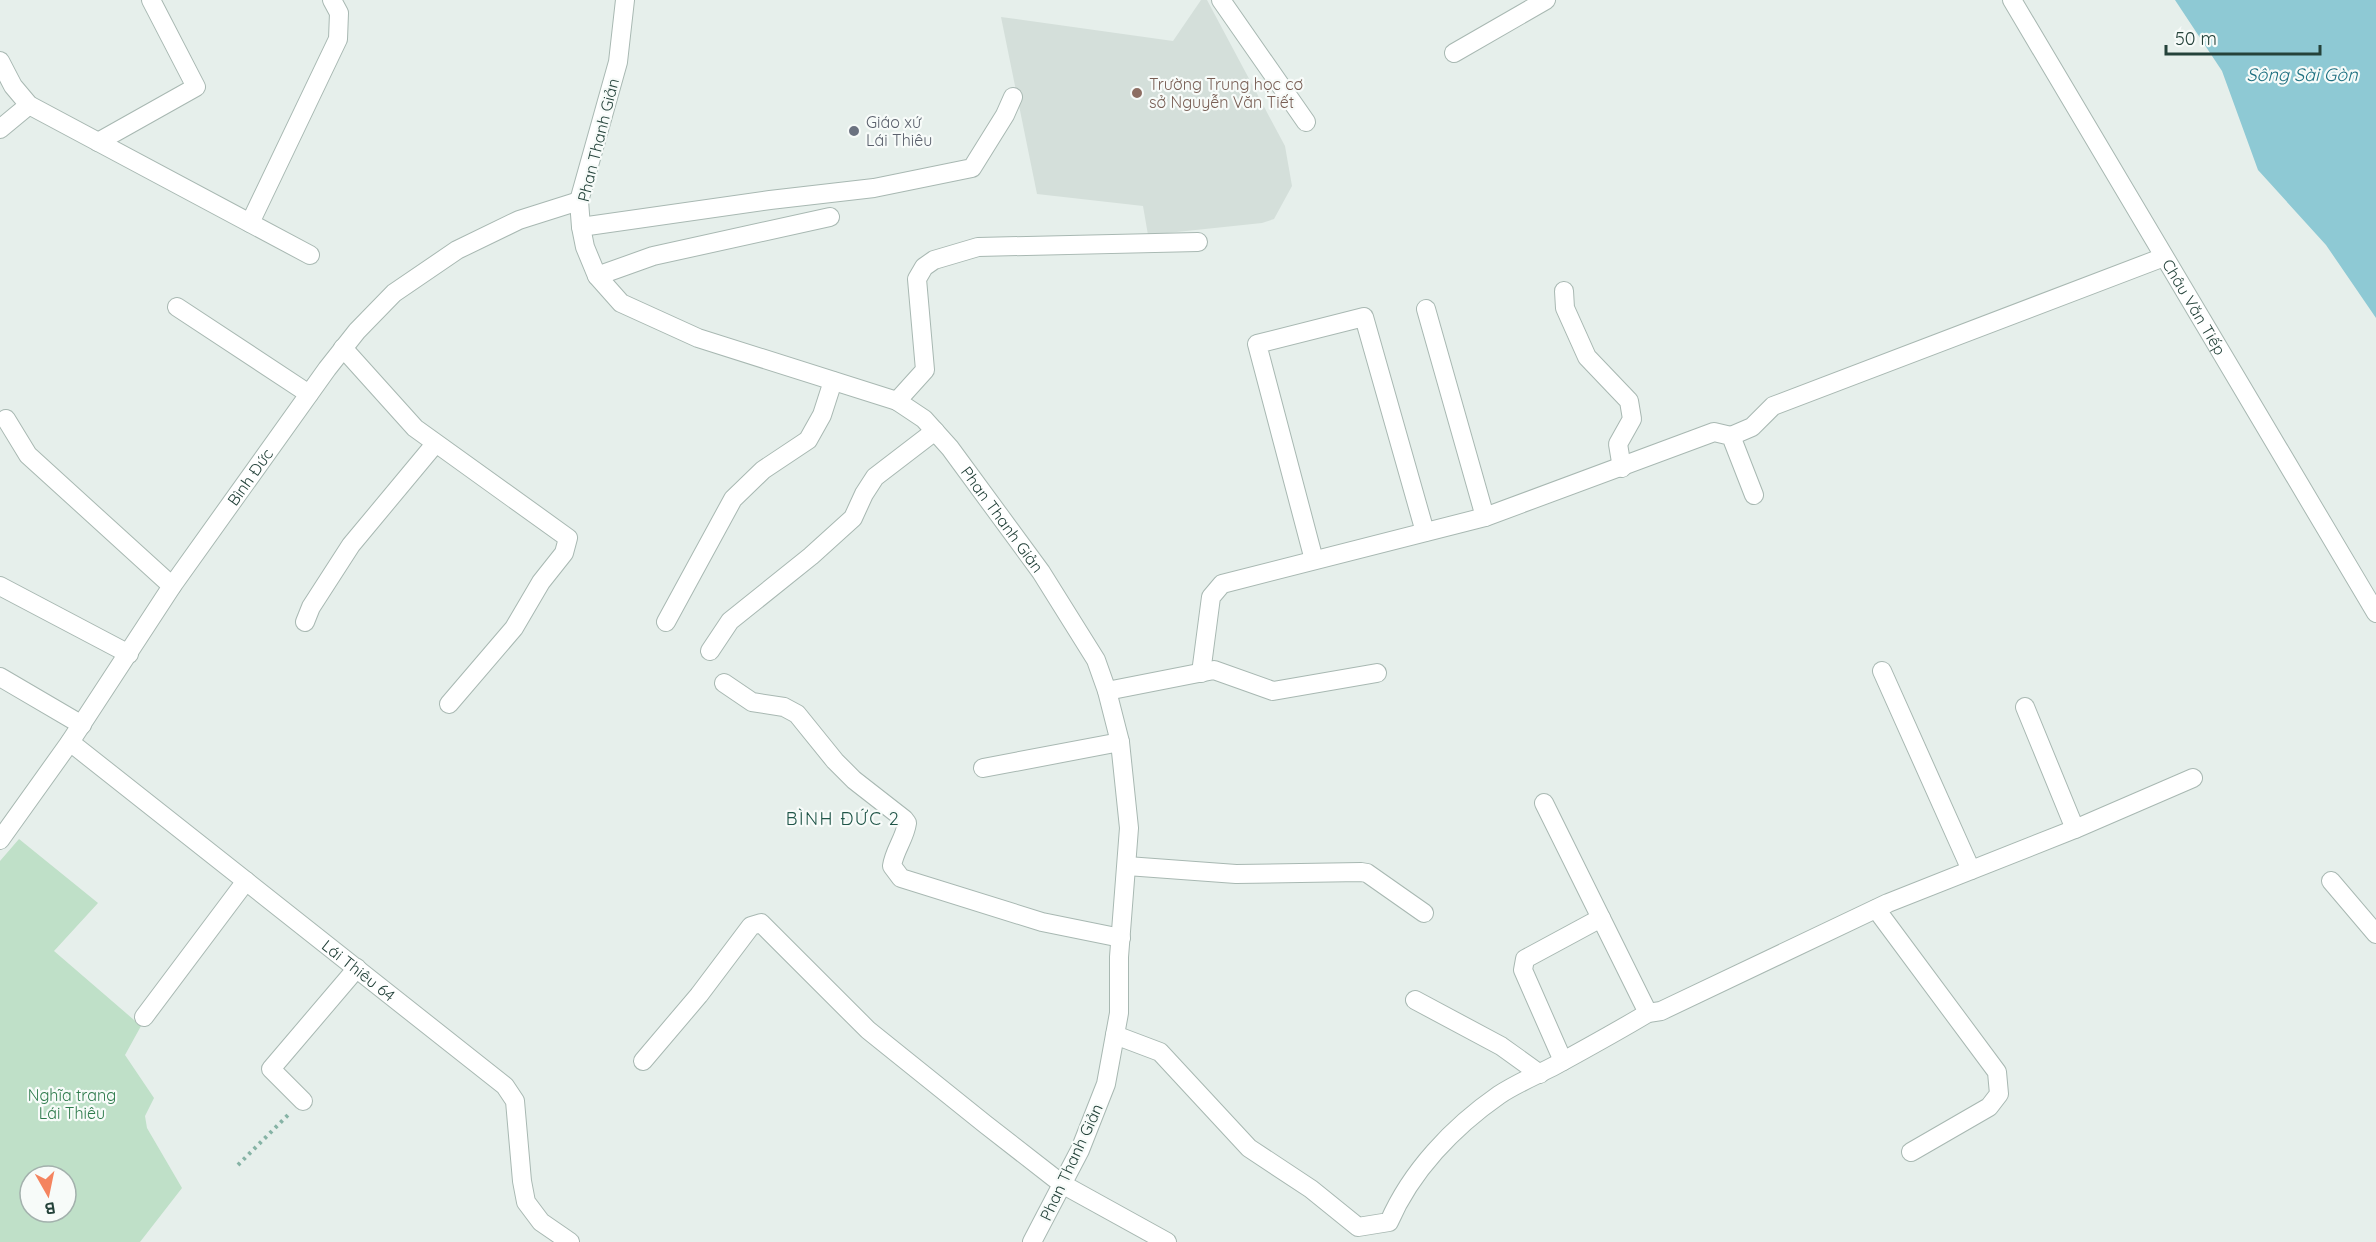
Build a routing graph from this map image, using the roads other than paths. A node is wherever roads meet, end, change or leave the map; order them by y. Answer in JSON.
{"nodes":[{"id":1,"x":151,"y":0,"type":"edge"},
{"id":2,"x":332,"y":0,"type":"edge"},
{"id":3,"x":625,"y":0,"type":"edge"},
{"id":4,"x":1221,"y":0,"type":"edge"},
{"id":5,"x":1546,"y":0,"type":"edge"},
{"id":6,"x":2012,"y":0,"type":"edge"},
{"id":7,"x":1454,"y":53,"type":"dead end"},
{"id":8,"x":0,"y":61,"type":"edge"},
{"id":9,"x":1013,"y":97,"type":"dead end"},
{"id":10,"x":29,"y":105,"type":"junction"},
{"id":11,"x":1306,"y":122,"type":"dead end"},
{"id":12,"x":0,"y":129,"type":"edge"},
{"id":13,"x":98,"y":142,"type":"junction"},
{"id":14,"x":579,"y":201,"type":"junction"},
{"id":15,"x":830,"y":217,"type":"dead end"},
{"id":16,"x":250,"y":223,"type":"junction"},
{"id":17,"x":581,"y":227,"type":"junction"},
{"id":18,"x":1198,"y":242,"type":"dead end"},
{"id":19,"x":310,"y":255,"type":"dead end"},
{"id":20,"x":2164,"y":257,"type":"junction"},
{"id":21,"x":597,"y":276,"type":"junction"},
{"id":22,"x":1564,"y":291,"type":"dead end"},
{"id":23,"x":177,"y":307,"type":"dead end"},
{"id":24,"x":1426,"y":309,"type":"dead end"},
{"id":25,"x":344,"y":348,"type":"junction"},
{"id":26,"x":832,"y":381,"type":"junction"},
{"id":27,"x":309,"y":394,"type":"junction"},
{"id":28,"x":897,"y":401,"type":"junction"},
{"id":29,"x":6,"y":419,"type":"dead end"},
{"id":30,"x":934,"y":431,"type":"junction"},
{"id":31,"x":1731,"y":436,"type":"junction"},
{"id":32,"x":435,"y":444,"type":"junction"},
{"id":33,"x":1622,"y":468,"type":"junction"},
{"id":34,"x":1754,"y":495,"type":"dead end"},
{"id":35,"x":1485,"y":517,"type":"junction"},
{"id":36,"x":1425,"y":532,"type":"junction"},
{"id":37,"x":1314,"y":560,"type":"junction"},
{"id":38,"x":0,"y":586,"type":"edge"},
{"id":39,"x":172,"y":586,"type":"junction"},
{"id":40,"x":2376,"y":613,"type":"edge"},
{"id":41,"x":305,"y":622,"type":"dead end"},
{"id":42,"x":666,"y":622,"type":"dead end"},
{"id":43,"x":710,"y":651,"type":"dead end"},
{"id":44,"x":129,"y":654,"type":"junction"},
{"id":45,"x":1882,"y":671,"type":"dead end"},
{"id":46,"x":1201,"y":673,"type":"junction"},
{"id":47,"x":1377,"y":673,"type":"dead end"},
{"id":48,"x":0,"y":677,"type":"edge"},
{"id":49,"x":724,"y":683,"type":"dead end"},
{"id":50,"x":1107,"y":691,"type":"junction"},
{"id":51,"x":449,"y":704,"type":"dead end"},
{"id":52,"x":2025,"y":707,"type":"dead end"},
{"id":53,"x":82,"y":725,"type":"junction"},
{"id":54,"x":70,"y":742,"type":"junction"},
{"id":55,"x":1120,"y":742,"type":"junction"},
{"id":56,"x":983,"y":768,"type":"dead end"},
{"id":57,"x":2193,"y":778,"type":"dead end"},
{"id":58,"x":1544,"y":803,"type":"dead end"},
{"id":59,"x":2075,"y":829,"type":"junction"},
{"id":60,"x":0,"y":840,"type":"edge"},
{"id":61,"x":1127,"y":866,"type":"junction"},
{"id":62,"x":1971,"y":870,"type":"junction"},
{"id":63,"x":246,"y":881,"type":"junction"},
{"id":64,"x":2331,"y":881,"type":"dead end"},
{"id":65,"x":1876,"y":909,"type":"junction"},
{"id":66,"x":1424,"y":913,"type":"dead end"},
{"id":67,"x":1601,"y":918,"type":"junction"},
{"id":68,"x":2376,"y":934,"type":"edge"},
{"id":69,"x":1120,"y":938,"type":"junction"},
{"id":70,"x":357,"y":968,"type":"junction"},
{"id":71,"x":1415,"y":1000,"type":"dead end"},
{"id":72,"x":1648,"y":1013,"type":"junction"},
{"id":73,"x":144,"y":1017,"type":"dead end"},
{"id":74,"x":1115,"y":1035,"type":"junction"},
{"id":75,"x":643,"y":1061,"type":"dead end"},
{"id":76,"x":1563,"y":1061,"type":"junction"},
{"id":77,"x":1540,"y":1074,"type":"junction"},
{"id":78,"x":303,"y":1101,"type":"road end"},
{"id":79,"x":1911,"y":1152,"type":"dead end"},
{"id":80,"x":1062,"y":1184,"type":"junction"},
{"id":81,"x":570,"y":1242,"type":"edge"},
{"id":82,"x":1032,"y":1242,"type":"edge"},
{"id":83,"x":1167,"y":1242,"type":"edge"}],
"edges":[{"from":1,"to":13,"type":"street"},
{"from":2,"to":16,"type":"street"},
{"from":3,"to":14,"type":"street","name":"Phan Thanh Giản"},
{"from":4,"to":11,"type":"street"},
{"from":5,"to":7,"type":"street"},
{"from":6,"to":20,"type":"street","name":"Châu Văn Tiếp"},
{"from":8,"to":10,"type":"street"},
{"from":9,"to":17,"type":"street"},
{"from":10,"to":12,"type":"street"},
{"from":10,"to":13,"type":"street"},
{"from":13,"to":16,"type":"street"},
{"from":14,"to":17,"type":"street","name":"Phan Thanh Giản"},
{"from":14,"to":25,"type":"street","name":"Bình Đức"},
{"from":15,"to":21,"type":"street"},
{"from":16,"to":19,"type":"street"},
{"from":17,"to":21,"type":"street","name":"Phan Thanh Giản"},
{"from":18,"to":28,"type":"street"},
{"from":20,"to":31,"type":"street"},
{"from":20,"to":40,"type":"street","name":"Châu Văn Tiếp"},
{"from":21,"to":26,"type":"street","name":"Phan Thanh Giản"},
{"from":22,"to":33,"type":"street"},
{"from":23,"to":27,"type":"street"},
{"from":24,"to":35,"type":"street"},
{"from":25,"to":27,"type":"street","name":"Bình Đức"},
{"from":25,"to":32,"type":"street"},
{"from":26,"to":28,"type":"street","name":"Phan Thanh Giản"},
{"from":26,"to":42,"type":"street"},
{"from":27,"to":39,"type":"street","name":"Bình Đức"},
{"from":28,"to":30,"type":"street","name":"Phan Thanh Giản"},
{"from":29,"to":39,"type":"street"},
{"from":30,"to":43,"type":"street"},
{"from":30,"to":50,"type":"street","name":"Phan Thanh Giản"},
{"from":31,"to":33,"type":"street"},
{"from":31,"to":34,"type":"street"},
{"from":32,"to":41,"type":"street"},
{"from":32,"to":51,"type":"street"},
{"from":33,"to":35,"type":"street"},
{"from":35,"to":36,"type":"street"},
{"from":36,"to":37,"type":"street"},
{"from":36,"to":37,"type":"street"},
{"from":37,"to":46,"type":"street"},
{"from":38,"to":44,"type":"street"},
{"from":39,"to":44,"type":"street","name":"Bình Đức"},
{"from":44,"to":53,"type":"street","name":"Bình Đức"},
{"from":45,"to":62,"type":"street"},
{"from":46,"to":47,"type":"street"},
{"from":46,"to":50,"type":"street"},
{"from":48,"to":53,"type":"street"},
{"from":49,"to":69,"type":"street"},
{"from":50,"to":55,"type":"street","name":"Phan Thanh Giản"},
{"from":52,"to":59,"type":"street"},
{"from":53,"to":54,"type":"street","name":"Bình Đức"},
{"from":54,"to":60,"type":"street","name":"Bình Đức"},
{"from":54,"to":63,"type":"street","name":"Lái Thiêu 64"},
{"from":55,"to":56,"type":"street"},
{"from":55,"to":61,"type":"street","name":"Phan Thanh Giản"},
{"from":57,"to":59,"type":"street"},
{"from":58,"to":67,"type":"street"},
{"from":59,"to":62,"type":"street"},
{"from":61,"to":66,"type":"street"},
{"from":61,"to":69,"type":"street","name":"Phan Thanh Giản"},
{"from":62,"to":65,"type":"street"},
{"from":63,"to":70,"type":"street","name":"Lái Thiêu 64"},
{"from":63,"to":73,"type":"street"},
{"from":64,"to":68,"type":"street"},
{"from":65,"to":72,"type":"street"},
{"from":65,"to":79,"type":"street"},
{"from":67,"to":72,"type":"street"},
{"from":67,"to":76,"type":"street"},
{"from":69,"to":74,"type":"street","name":"Phan Thanh Giản"},
{"from":70,"to":78,"type":"street"},
{"from":70,"to":81,"type":"street","name":"Lái Thiêu 64"},
{"from":71,"to":77,"type":"street"},
{"from":72,"to":76,"type":"street"},
{"from":74,"to":77,"type":"street"},
{"from":74,"to":80,"type":"street","name":"Phan Thanh Giản"},
{"from":75,"to":80,"type":"street"},
{"from":76,"to":77,"type":"street"},
{"from":80,"to":82,"type":"street","name":"Phan Thanh Giản"},
{"from":80,"to":83,"type":"street"}]}
